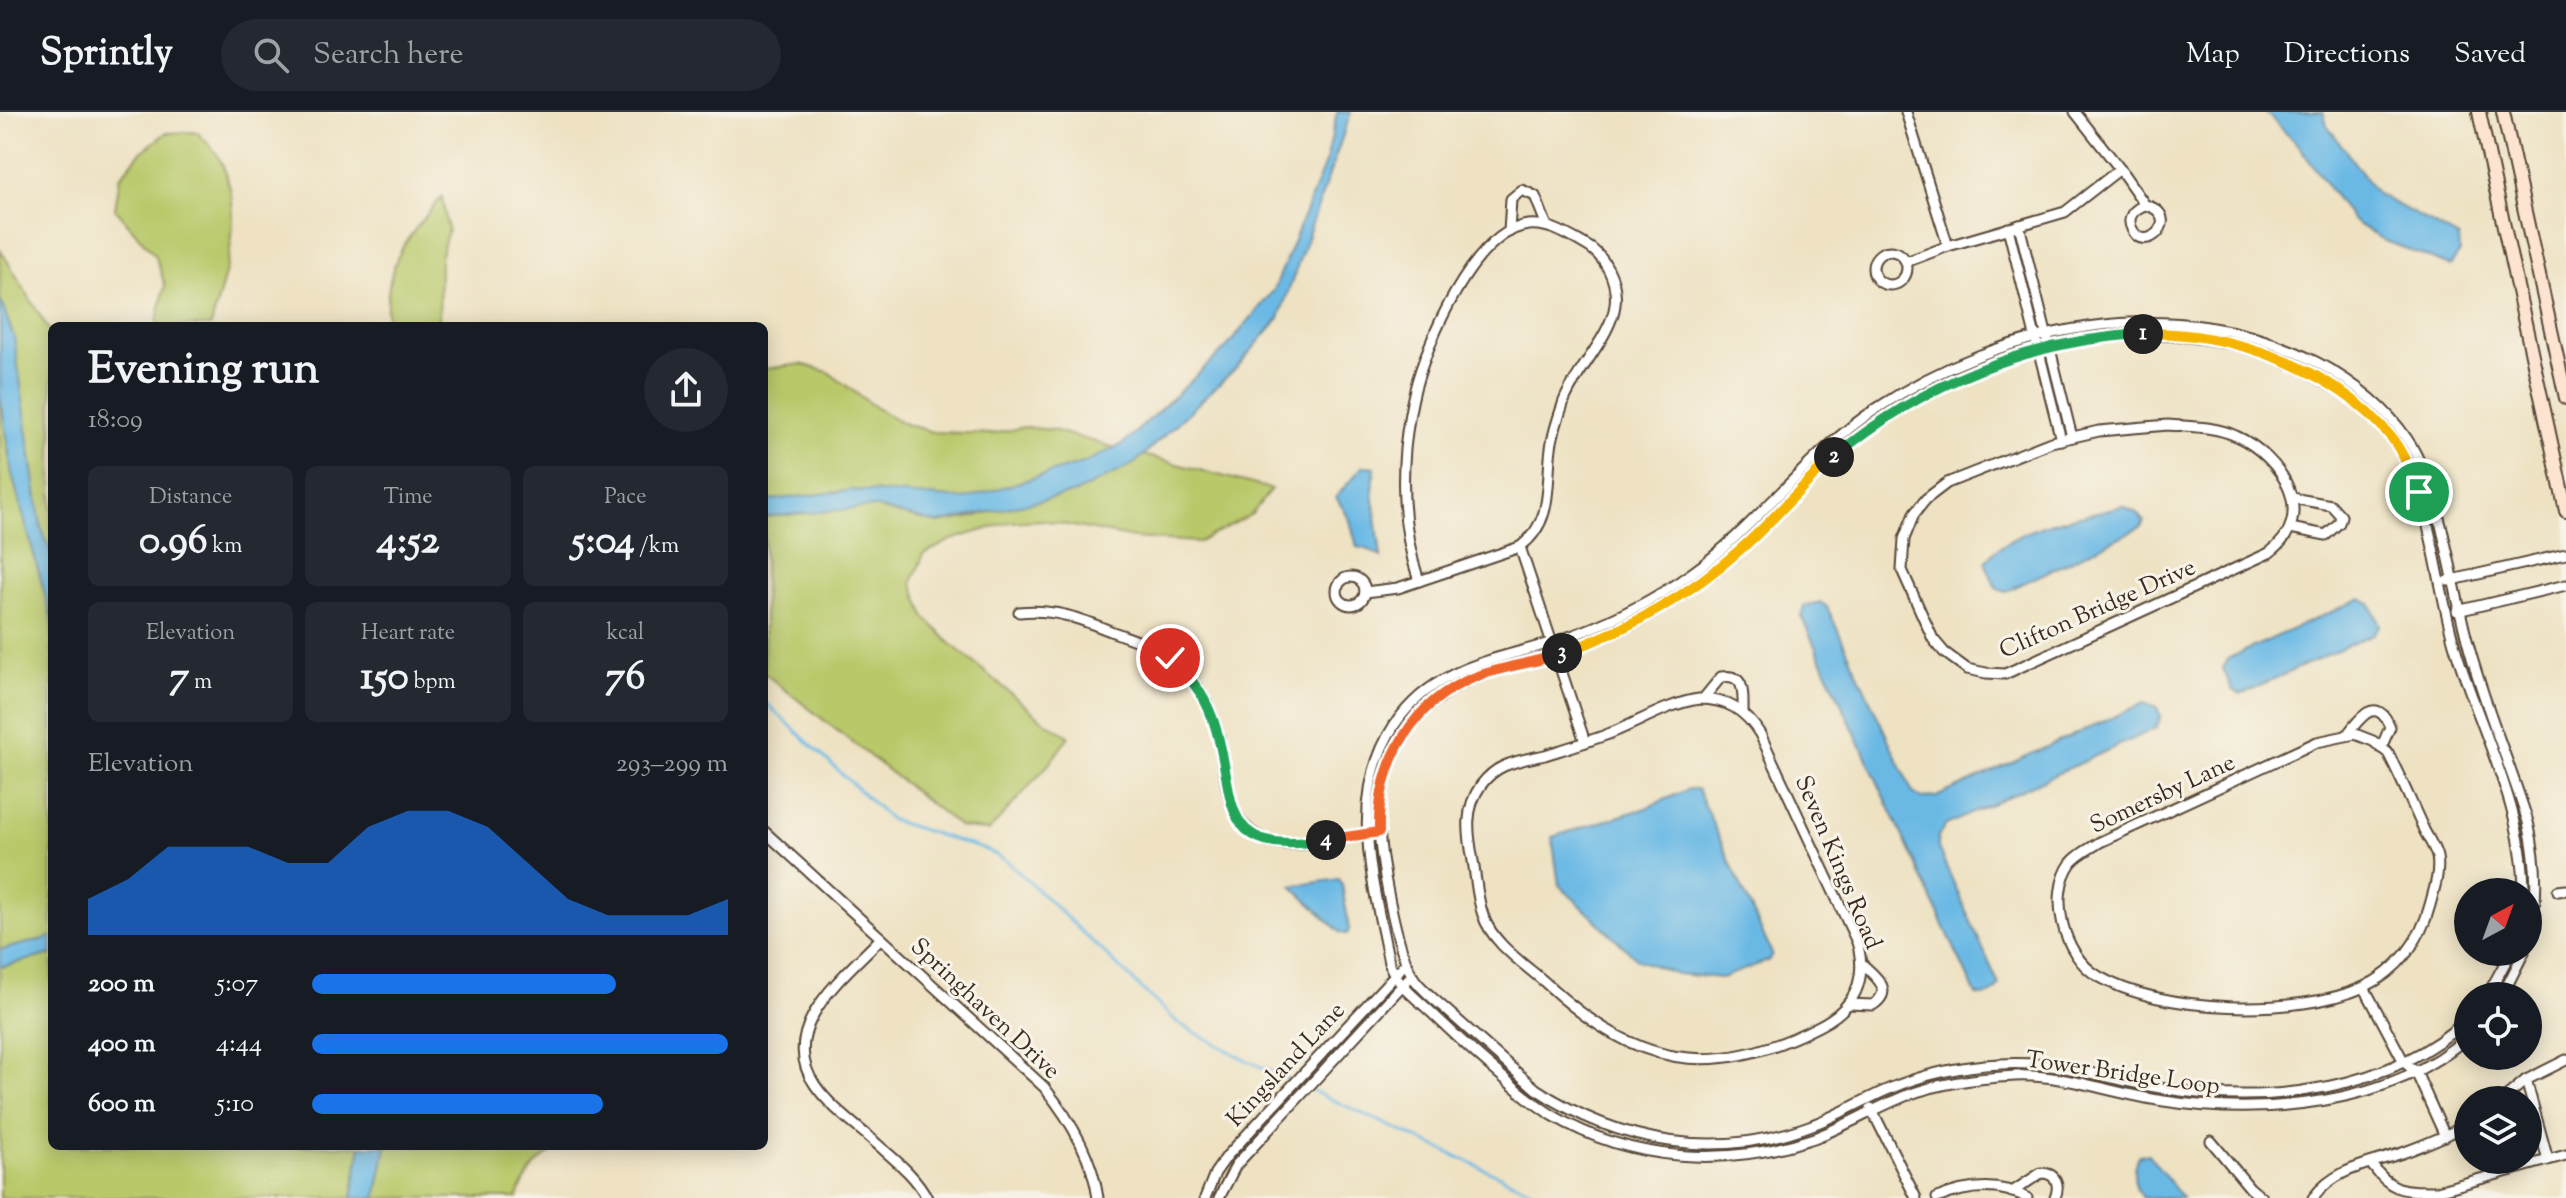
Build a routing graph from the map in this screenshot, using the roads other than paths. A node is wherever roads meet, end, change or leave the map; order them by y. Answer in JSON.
{"nodes":[{"id":1,"x":1906,"y":112,"type":"edge"},
{"id":2,"x":2075,"y":112,"type":"edge"},
{"id":3,"x":2479,"y":112,"type":"edge"},
{"id":4,"x":2503,"y":112,"type":"edge"},
{"id":5,"x":2120,"y":169,"type":"junction"},
{"id":6,"x":2145,"y":205,"type":"dead end"},
{"id":7,"x":1547,"y":226,"type":"junction"},
{"id":8,"x":2014,"y":226,"type":"junction"},
{"id":9,"x":1509,"y":232,"type":"junction"},
{"id":10,"x":1948,"y":246,"type":"junction"},
{"id":11,"x":1906,"y":262,"type":"dead end"},
{"id":12,"x":2048,"y":335,"type":"junction"},
{"id":13,"x":2036,"y":337,"type":"junction"},
{"id":14,"x":2045,"y":350,"type":"junction"},
{"id":15,"x":2566,"y":398,"type":"edge"},
{"id":16,"x":2072,"y":437,"type":"junction"},
{"id":17,"x":2061,"y":440,"type":"junction"},
{"id":18,"x":2292,"y":498,"type":"junction"},
{"id":19,"x":2566,"y":511,"type":"edge"},
{"id":20,"x":2290,"y":528,"type":"junction"},
{"id":21,"x":1520,"y":547,"type":"junction"},
{"id":22,"x":2566,"y":554,"type":"edge"},
{"id":23,"x":2452,"y":580,"type":"junction"},
{"id":24,"x":1419,"y":581,"type":"junction"},
{"id":25,"x":2440,"y":583,"type":"junction"},
{"id":26,"x":2566,"y":585,"type":"edge"},
{"id":27,"x":1365,"y":592,"type":"dead end"},
{"id":28,"x":2459,"y":610,"type":"junction"},
{"id":29,"x":1019,"y":612,"type":"dead end"},
{"id":30,"x":2446,"y":613,"type":"junction"},
{"id":31,"x":1552,"y":643,"type":"junction"},
{"id":32,"x":1556,"y":656,"type":"junction"},
{"id":33,"x":1703,"y":699,"type":"junction"},
{"id":34,"x":1743,"y":712,"type":"junction"},
{"id":35,"x":2347,"y":735,"type":"junction"},
{"id":36,"x":1585,"y":742,"type":"junction"},
{"id":37,"x":2381,"y":748,"type":"junction"},
{"id":38,"x":1379,"y":832,"type":"junction"},
{"id":39,"x":1366,"y":833,"type":"junction"},
{"id":40,"x":768,"y":835,"type":"edge"},
{"id":41,"x":2523,"y":878,"type":"edge"},
{"id":42,"x":2535,"y":878,"type":"edge"},
{"id":43,"x":881,"y":938,"type":"junction"},
{"id":44,"x":1405,"y":964,"type":"junction"},
{"id":45,"x":1862,"y":964,"type":"junction"},
{"id":46,"x":1412,"y":975,"type":"junction"},
{"id":47,"x":1394,"y":976,"type":"junction"},
{"id":48,"x":1402,"y":987,"type":"junction"},
{"id":49,"x":2364,"y":987,"type":"junction"},
{"id":50,"x":1848,"y":1004,"type":"junction"},
{"id":51,"x":2454,"y":1030,"type":"edge"},
{"id":52,"x":2454,"y":1047,"type":"edge"},
{"id":53,"x":2566,"y":1060,"type":"edge"},
{"id":54,"x":2404,"y":1062,"type":"junction"},
{"id":55,"x":2416,"y":1072,"type":"junction"},
{"id":56,"x":2526,"y":1080,"type":"junction"},
{"id":57,"x":2519,"y":1086,"type":"edge"},
{"id":58,"x":1867,"y":1099,"type":"junction"},
{"id":59,"x":1873,"y":1112,"type":"junction"},
{"id":60,"x":2454,"y":1131,"type":"edge"},
{"id":61,"x":2445,"y":1136,"type":"junction"},
{"id":62,"x":2211,"y":1141,"type":"dead end"},
{"id":63,"x":2566,"y":1155,"type":"edge"},
{"id":64,"x":2548,"y":1160,"type":"junction"},
{"id":65,"x":2371,"y":1164,"type":"junction"},
{"id":66,"x":2012,"y":1192,"type":"junction"},
{"id":67,"x":927,"y":1198,"type":"edge"},
{"id":68,"x":1098,"y":1198,"type":"edge"},
{"id":69,"x":1205,"y":1198,"type":"edge"},
{"id":70,"x":1219,"y":1198,"type":"edge"},
{"id":71,"x":1916,"y":1198,"type":"edge"},
{"id":72,"x":1937,"y":1198,"type":"edge"},
{"id":73,"x":2027,"y":1198,"type":"edge"},
{"id":74,"x":2055,"y":1198,"type":"edge"},
{"id":75,"x":2262,"y":1198,"type":"edge"},
{"id":76,"x":2313,"y":1198,"type":"edge"}],
"edges":[{"from":1,"to":10,"type":"street"},
{"from":2,"to":5,"type":"street"},
{"from":3,"to":19,"type":"main road"},
{"from":4,"to":15,"type":"main road"},
{"from":5,"to":6,"type":"street"},
{"from":5,"to":8,"type":"street"},
{"from":7,"to":9,"type":"street"},
{"from":7,"to":9,"type":"street"},
{"from":7,"to":21,"type":"street"},
{"from":8,"to":10,"type":"street"},
{"from":8,"to":12,"type":"street"},
{"from":8,"to":13,"type":"street"},
{"from":9,"to":24,"type":"street"},
{"from":10,"to":11,"type":"street"},
{"from":12,"to":13,"type":"street","name":"Tower Bridge Loop"},
{"from":12,"to":14,"type":"street"},
{"from":12,"to":23,"type":"street","name":"Tower Bridge Loop"},
{"from":13,"to":14,"type":"street"},
{"from":13,"to":31,"type":"street","name":"Tower Bridge Loop"},
{"from":14,"to":16,"type":"street"},
{"from":14,"to":17,"type":"street"},
{"from":14,"to":25,"type":"street","name":"Tower Bridge Loop"},
{"from":14,"to":32,"type":"street","name":"Tower Bridge Loop"},
{"from":16,"to":17,"type":"street","name":"Clifton Bridge Drive"},
{"from":16,"to":18,"type":"street","name":"Clifton Bridge Drive"},
{"from":17,"to":20,"type":"street","name":"Clifton Bridge Drive"},
{"from":18,"to":20,"type":"street"},
{"from":18,"to":20,"type":"street"},
{"from":21,"to":24,"type":"street"},
{"from":21,"to":31,"type":"street"},
{"from":22,"to":23,"type":"street"},
{"from":23,"to":25,"type":"street"},
{"from":23,"to":28,"type":"street","name":"Tower Bridge Loop"},
{"from":24,"to":27,"type":"street"},
{"from":25,"to":30,"type":"street","name":"Tower Bridge Loop"},
{"from":26,"to":28,"type":"street"},
{"from":28,"to":30,"type":"street"},
{"from":28,"to":42,"type":"street","name":"Tower Bridge Loop"},
{"from":29,"to":39,"type":"street"},
{"from":30,"to":41,"type":"street","name":"Tower Bridge Loop"},
{"from":31,"to":32,"type":"street"},
{"from":31,"to":39,"type":"street","name":"Tower Bridge Loop"},
{"from":32,"to":36,"type":"street"},
{"from":32,"to":38,"type":"street","name":"Tower Bridge Loop"},
{"from":33,"to":34,"type":"street"},
{"from":33,"to":34,"type":"street","name":"Seven Kings Road"},
{"from":33,"to":36,"type":"street"},
{"from":34,"to":45,"type":"street","name":"Seven Kings Road"},
{"from":35,"to":37,"type":"street"},
{"from":35,"to":37,"type":"street"},
{"from":35,"to":49,"type":"street","name":"Somersby Lane"},
{"from":36,"to":50,"type":"street"},
{"from":37,"to":49,"type":"street","name":"Somersby Lane"},
{"from":38,"to":39,"type":"street"},
{"from":38,"to":44,"type":"street","name":"Tower Bridge Loop"},
{"from":39,"to":47,"type":"street","name":"Tower Bridge Loop"},
{"from":40,"to":43,"type":"street","name":"Springhaven Drive"},
{"from":43,"to":67,"type":"street","name":"Springhaven Drive"},
{"from":43,"to":68,"type":"street","name":"Springhaven Drive"},
{"from":44,"to":46,"type":"street","name":"Tower Bridge Loop"},
{"from":44,"to":47,"type":"street","name":"Kingsland Lane"},
{"from":45,"to":50,"type":"street","name":"Seven Kings Road"},
{"from":45,"to":50,"type":"street"},
{"from":46,"to":48,"type":"street","name":"Kingsland Lane"},
{"from":46,"to":58,"type":"street","name":"Tower Bridge Loop"},
{"from":47,"to":48,"type":"street","name":"Tower Bridge Loop"},
{"from":47,"to":69,"type":"street","name":"Kingsland Lane"},
{"from":48,"to":59,"type":"street","name":"Tower Bridge Loop"},
{"from":48,"to":70,"type":"street","name":"Kingsland Lane"},
{"from":49,"to":54,"type":"street"},
{"from":51,"to":54,"type":"street","name":"Tower Bridge Loop"},
{"from":52,"to":55,"type":"street","name":"Tower Bridge Loop"},
{"from":53,"to":56,"type":"street"},
{"from":54,"to":55,"type":"street"},
{"from":54,"to":58,"type":"street","name":"Tower Bridge Loop"},
{"from":55,"to":59,"type":"street","name":"Tower Bridge Loop"},
{"from":55,"to":61,"type":"street"},
{"from":56,"to":57,"type":"street"},
{"from":56,"to":64,"type":"street"},
{"from":58,"to":59,"type":"street"},
{"from":59,"to":71,"type":"street"},
{"from":60,"to":61,"type":"street"},
{"from":61,"to":65,"type":"street"},
{"from":62,"to":75,"type":"street"},
{"from":63,"to":64,"type":"street"},
{"from":64,"to":65,"type":"street"},
{"from":65,"to":76,"type":"street"},
{"from":66,"to":72,"type":"street"},
{"from":66,"to":73,"type":"street"},
{"from":66,"to":74,"type":"street"}]}
